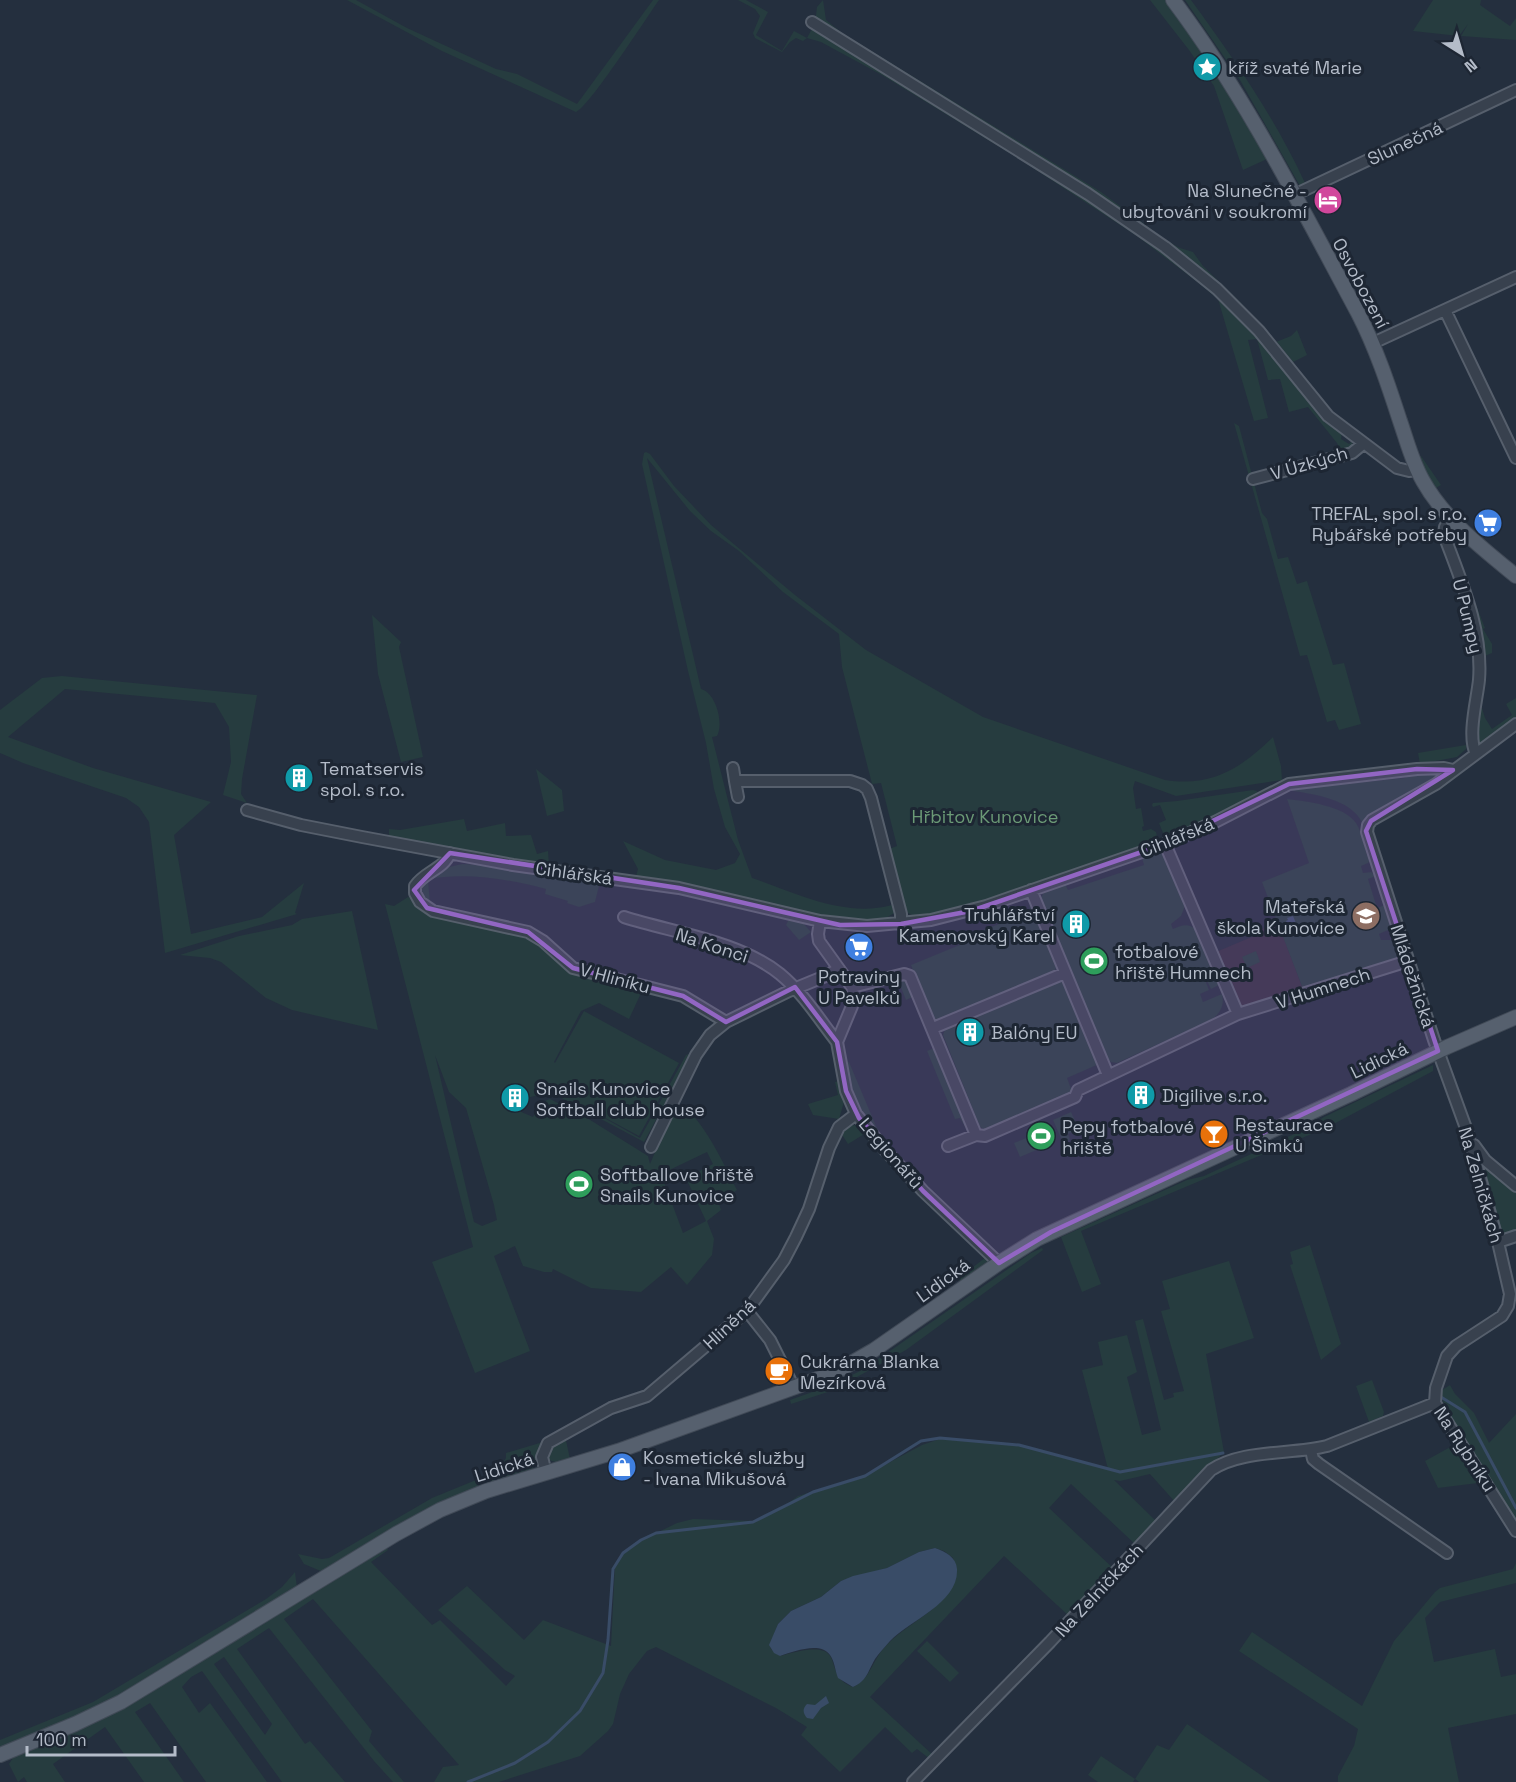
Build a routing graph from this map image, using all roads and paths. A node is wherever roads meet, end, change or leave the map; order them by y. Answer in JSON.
{"nodes":[{"id":1,"x":1173,"y":0,"type":"edge"},
{"id":2,"x":813,"y":22,"type":"dead end"},
{"id":3,"x":1516,"y":90,"type":"edge"},
{"id":4,"x":1294,"y":195,"type":"junction"},
{"id":5,"x":1516,"y":277,"type":"edge"},
{"id":6,"x":1445,"y":310,"type":"junction"},
{"id":7,"x":1373,"y":343,"type":"junction"},
{"id":8,"x":1363,"y":444,"type":"junction"},
{"id":9,"x":1516,"y":458,"type":"edge"},
{"id":10,"x":1418,"y":470,"type":"junction"},
{"id":11,"x":1253,"y":479,"type":"dead end"},
{"id":12,"x":1451,"y":517,"type":"junction"},
{"id":13,"x":1516,"y":576,"type":"edge"},
{"id":14,"x":1516,"y":724,"type":"edge"},
{"id":15,"x":1476,"y":754,"type":"junction"},
{"id":16,"x":733,"y":768,"type":"dead end"},
{"id":17,"x":1453,"y":770,"type":"junction"},
{"id":18,"x":735,"y":781,"type":"junction"},
{"id":19,"x":738,"y":797,"type":"dead end"},
{"id":20,"x":247,"y":810,"type":"dead end"},
{"id":21,"x":1165,"y":844,"type":"junction"},
{"id":22,"x":450,"y":854,"type":"junction"},
{"id":23,"x":1031,"y":890,"type":"junction"},
{"id":24,"x":624,"y":918,"type":"dead end"},
{"id":25,"x":820,"y":921,"type":"junction"},
{"id":26,"x":901,"y":924,"type":"junction"},
{"id":27,"x":1408,"y":961,"type":"junction"},
{"id":28,"x":838,"y":969,"type":"junction"},
{"id":29,"x":1065,"y":973,"type":"junction"},
{"id":30,"x":852,"y":987,"type":"junction"},
{"id":31,"x":795,"y":988,"type":"junction"},
{"id":32,"x":1238,"y":1014,"type":"junction"},
{"id":33,"x":1516,"y":1017,"type":"edge"},
{"id":34,"x":726,"y":1022,"type":"junction"},
{"id":35,"x":933,"y":1028,"type":"junction"},
{"id":36,"x":837,"y":1042,"type":"junction"},
{"id":37,"x":1438,"y":1051,"type":"junction"},
{"id":38,"x":1108,"y":1075,"type":"junction"},
{"id":39,"x":856,"y":1114,"type":"junction"},
{"id":40,"x":1467,"y":1131,"type":"junction"},
{"id":41,"x":976,"y":1135,"type":"junction"},
{"id":42,"x":948,"y":1146,"type":"dead end"},
{"id":43,"x":651,"y":1147,"type":"dead end"},
{"id":44,"x":1516,"y":1186,"type":"edge"},
{"id":45,"x":1516,"y":1236,"type":"edge"},
{"id":46,"x":1498,"y":1242,"type":"junction"},
{"id":47,"x":999,"y":1263,"type":"junction"},
{"id":48,"x":747,"y":1311,"type":"junction"},
{"id":49,"x":794,"y":1388,"type":"junction"},
{"id":50,"x":1435,"y":1396,"type":"junction"},
{"id":51,"x":1311,"y":1450,"type":"junction"},
{"id":52,"x":546,"y":1473,"type":"junction"},
{"id":53,"x":1516,"y":1532,"type":"edge"},
{"id":54,"x":1444,"y":1546,"type":"dead end"},
{"id":55,"x":0,"y":1755,"type":"edge"},
{"id":56,"x":913,"y":1782,"type":"edge"}],
"edges":[{"from":1,"to":4,"type":"main road","name":"Osvobození"},
{"from":2,"to":8,"type":"street"},
{"from":3,"to":4,"type":"street","name":"Slunečná"},
{"from":4,"to":7,"type":"main road","name":"Osvobození"},
{"from":5,"to":6,"type":"street"},
{"from":6,"to":7,"type":"street"},
{"from":6,"to":9,"type":"street"},
{"from":7,"to":10,"type":"main road","name":"Osvobození"},
{"from":8,"to":10,"type":"street"},
{"from":8,"to":11,"type":"street","name":"V Úzkých"},
{"from":10,"to":12,"type":"main road","name":"Osvobození"},
{"from":12,"to":13,"type":"main road","name":"Osvobození"},
{"from":12,"to":15,"type":"street","name":"U Pumpy"},
{"from":14,"to":15,"type":"street","name":"Mládežnická"},
{"from":15,"to":17,"type":"street","name":"Mládežnická"},
{"from":16,"to":18,"type":"street"},
{"from":17,"to":21,"type":"street","name":"Cihlářská"},
{"from":17,"to":27,"type":"street","name":"Mládežnická"},
{"from":18,"to":19,"type":"street"},
{"from":18,"to":26,"type":"street"},
{"from":20,"to":22,"type":"street","name":"Cihlářská"},
{"from":21,"to":23,"type":"street","name":"Cihlářská"},
{"from":21,"to":32,"type":"street"},
{"from":22,"to":25,"type":"street","name":"Cihlářská"},
{"from":22,"to":34,"type":"street","name":"V Hliníku"},
{"from":23,"to":26,"type":"street","name":"Cihlářská"},
{"from":23,"to":29,"type":"street"},
{"from":24,"to":31,"type":"street","name":"Na Konci"},
{"from":25,"to":26,"type":"street","name":"Cihlářská"},
{"from":25,"to":28,"type":"street"},
{"from":27,"to":32,"type":"street","name":"V Humnech"},
{"from":27,"to":37,"type":"street","name":"Mládežnická"},
{"from":28,"to":30,"type":"street"},
{"from":28,"to":31,"type":"street"},
{"from":29,"to":35,"type":"street"},
{"from":29,"to":38,"type":"street"},
{"from":30,"to":35,"type":"street"},
{"from":30,"to":36,"type":"street"},
{"from":31,"to":34,"type":"street"},
{"from":31,"to":36,"type":"street","name":"Na Konci"},
{"from":32,"to":38,"type":"street","name":"V Humnech"},
{"from":33,"to":37,"type":"main road","name":"Lidická"},
{"from":34,"to":43,"type":"street"},
{"from":35,"to":41,"type":"street"},
{"from":36,"to":39,"type":"street","name":"Legionářů"},
{"from":37,"to":40,"type":"street","name":"Na Zelničkách"},
{"from":37,"to":47,"type":"main road","name":"Lidická"},
{"from":38,"to":41,"type":"street","name":"V Humnech"},
{"from":39,"to":47,"type":"street","name":"Legionářů"},
{"from":39,"to":48,"type":"street","name":"Hliněná"},
{"from":40,"to":44,"type":"street"},
{"from":40,"to":46,"type":"street","name":"Na Zelničkách"},
{"from":41,"to":42,"type":"street","name":"V Humnech"},
{"from":45,"to":46,"type":"street"},
{"from":46,"to":50,"type":"street","name":"Na Zelničkách"},
{"from":47,"to":49,"type":"main road","name":"Lidická"},
{"from":48,"to":49,"type":"street"},
{"from":48,"to":52,"type":"street","name":"Hliněná"},
{"from":49,"to":52,"type":"main road","name":"Lidická"},
{"from":50,"to":51,"type":"street","name":"Na Zelničkách"},
{"from":50,"to":53,"type":"street","name":"Na Rybníku"},
{"from":51,"to":54,"type":"street"},
{"from":51,"to":56,"type":"street","name":"Na Zelničkách"},
{"from":52,"to":55,"type":"main road","name":"Lidická"}]}
